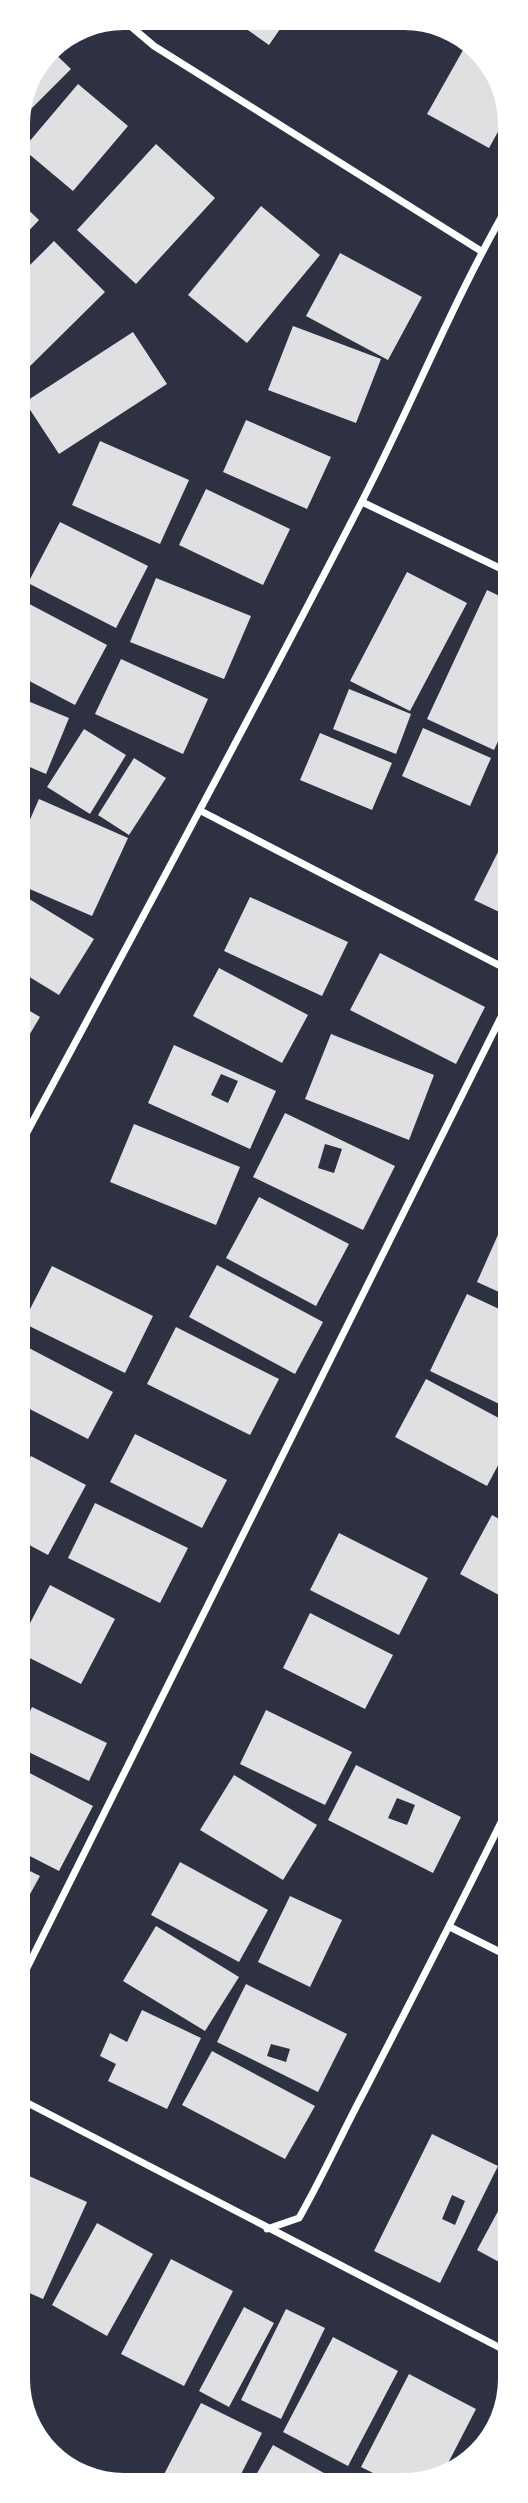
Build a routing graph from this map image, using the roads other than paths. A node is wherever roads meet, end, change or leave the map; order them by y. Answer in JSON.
{"nodes":[{"id":1,"x":135,"y":30,"type":"edge"},
{"id":2,"x":498,"y":222,"type":"edge"},
{"id":3,"x":481,"y":251,"type":"junction"},
{"id":4,"x":362,"y":502,"type":"junction"},
{"id":5,"x":498,"y":567,"type":"edge"},
{"id":6,"x":201,"y":811,"type":"junction"},
{"id":7,"x":498,"y":965,"type":"edge"},
{"id":8,"x":498,"y":1023,"type":"edge"},
{"id":9,"x":30,"y":1127,"type":"edge"},
{"id":10,"x":498,"y":1829,"type":"edge"},
{"id":11,"x":450,"y":1927,"type":"junction"},
{"id":12,"x":498,"y":1951,"type":"edge"},
{"id":13,"x":30,"y":1962,"type":"edge"},
{"id":14,"x":30,"y":2104,"type":"edge"},
{"id":15,"x":267,"y":2228,"type":"junction"},
{"id":16,"x":498,"y":2347,"type":"edge"}],
"edges":[{"from":1,"to":3,"type":"street"},
{"from":2,"to":3,"type":"street"},
{"from":3,"to":4,"type":"street"},
{"from":4,"to":5,"type":"street"},
{"from":4,"to":6,"type":"street"},
{"from":6,"to":7,"type":"street"},
{"from":6,"to":9,"type":"street"},
{"from":8,"to":13,"type":"street"},
{"from":10,"to":11,"type":"street"},
{"from":11,"to":12,"type":"street"},
{"from":11,"to":15,"type":"street"},
{"from":14,"to":15,"type":"street"},
{"from":15,"to":16,"type":"street"}]}
